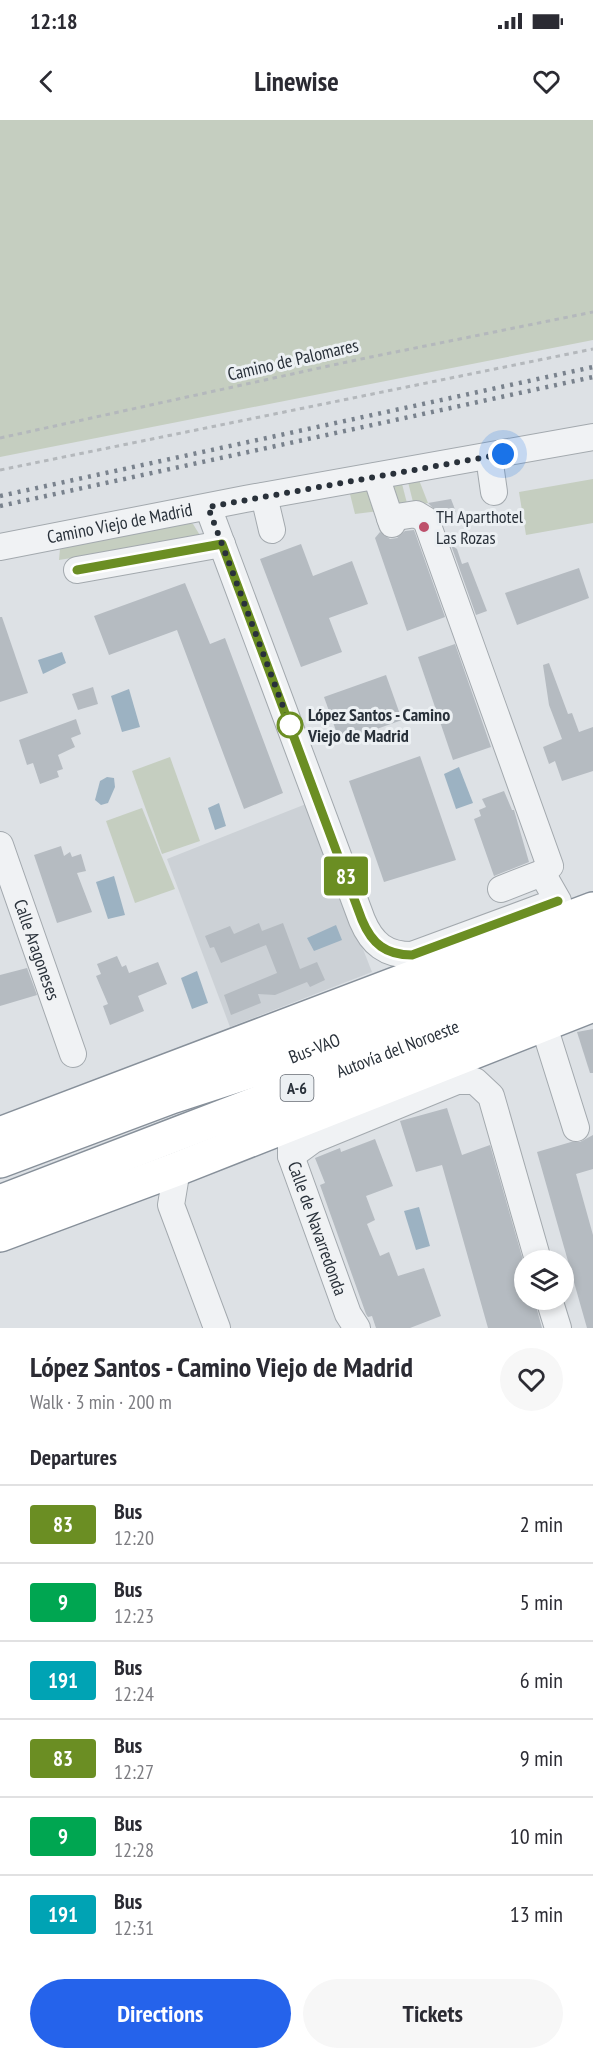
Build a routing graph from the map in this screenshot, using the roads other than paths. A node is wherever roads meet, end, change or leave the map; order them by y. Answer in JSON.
{"nodes":[{"id":1,"x":593,"y":437,"type":"edge"},
{"id":2,"x":376,"y":476,"type":"junction"},
{"id":3,"x":264,"y":496,"type":"junction"},
{"id":4,"x":208,"y":507,"type":"junction"},
{"id":5,"x":272,"y":530,"type":"dead end"},
{"id":6,"x":222,"y":544,"type":"junction"},
{"id":7,"x":0,"y":547,"type":"edge"},
{"id":8,"x":77,"y":570,"type":"dead end"},
{"id":9,"x":0,"y":845,"type":"edge"},
{"id":10,"x":542,"y":873,"type":"junction"},
{"id":11,"x":593,"y":887,"type":"edge"},
{"id":12,"x":501,"y":889,"type":"dead end"},
{"id":13,"x":558,"y":901,"type":"junction"},
{"id":14,"x":593,"y":909,"type":"edge"},
{"id":15,"x":593,"y":942,"type":"edge"},
{"id":16,"x":593,"y":974,"type":"edge"},
{"id":17,"x":593,"y":1005,"type":"edge"},
{"id":18,"x":543,"y":1023,"type":"junction"},
{"id":19,"x":73,"y":1054,"type":"dead end"},
{"id":20,"x":282,"y":1061,"type":"junction"},
{"id":21,"x":576,"y":1128,"type":"dead end"},
{"id":22,"x":0,"y":1134,"type":"edge"},
{"id":23,"x":291,"y":1140,"type":"junction"},
{"id":24,"x":0,"y":1161,"type":"edge"},
{"id":25,"x":177,"y":1169,"type":"junction"},
{"id":26,"x":0,"y":1175,"type":"edge"},
{"id":27,"x":137,"y":1184,"type":"junction"},
{"id":28,"x":0,"y":1202,"type":"edge"},
{"id":29,"x":171,"y":1205,"type":"junction"},
{"id":30,"x":0,"y":1235,"type":"edge"},
{"id":31,"x":535,"y":1250,"type":"edge"},
{"id":32,"x":552,"y":1310,"type":"edge"},
{"id":33,"x":217,"y":1328,"type":"edge"},
{"id":34,"x":357,"y":1328,"type":"edge"},
{"id":35,"x":558,"y":1328,"type":"edge"}],
"edges":[{"from":1,"to":2,"type":"street","name":"Camino Viejo de Madrid"},
{"from":2,"to":3,"type":"street","name":"Camino Viejo de Madrid"},
{"from":2,"to":10,"type":"street"},
{"from":3,"to":4,"type":"street","name":"Camino Viejo de Madrid"},
{"from":3,"to":5,"type":"street"},
{"from":4,"to":6,"type":"street"},
{"from":4,"to":7,"type":"street","name":"Camino Viejo de Madrid"},
{"from":6,"to":8,"type":"street"},
{"from":6,"to":13,"type":"street"},
{"from":9,"to":19,"type":"street","name":"Calle Aragoneses"},
{"from":10,"to":12,"type":"street"},
{"from":10,"to":13,"type":"street"},
{"from":11,"to":13,"type":"highway"},
{"from":14,"to":22,"type":"highway"},
{"from":15,"to":20,"type":"highway","name":"Bus-VAO"},
{"from":16,"to":28,"type":"highway","name":"Autovía del Noroeste","number":"A-6"},
{"from":17,"to":18,"type":"highway"},
{"from":18,"to":21,"type":"street"},
{"from":18,"to":23,"type":"highway"},
{"from":20,"to":24,"type":"highway","name":"Bus-VAO"},
{"from":20,"to":26,"type":"highway"},
{"from":23,"to":25,"type":"highway"},
{"from":23,"to":31,"type":"street"},
{"from":23,"to":34,"type":"street","name":"Calle de Navarredonda"},
{"from":25,"to":27,"type":"highway"},
{"from":25,"to":29,"type":"street"},
{"from":27,"to":29,"type":"street"},
{"from":27,"to":30,"type":"highway"},
{"from":29,"to":33,"type":"street"},
{"from":32,"to":35,"type":"street"}]}
